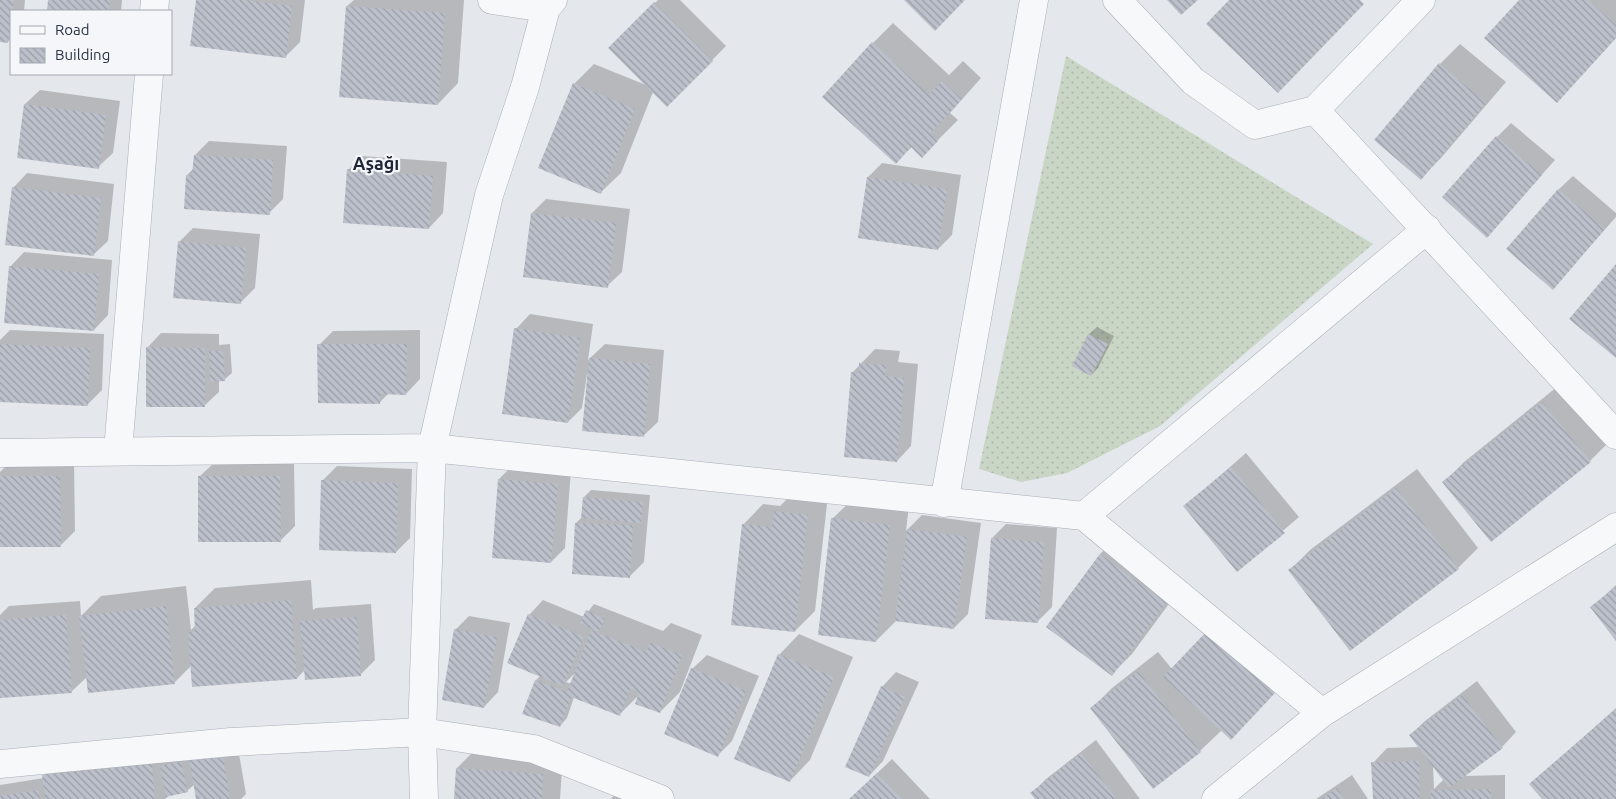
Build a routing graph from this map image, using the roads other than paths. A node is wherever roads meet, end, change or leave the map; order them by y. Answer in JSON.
{"nodes":[{"id":1,"x":492,"y":0,"type":"edge"},
{"id":2,"x":1034,"y":0,"type":"edge"},
{"id":3,"x":1117,"y":0,"type":"edge"},
{"id":4,"x":1422,"y":0,"type":"edge"},
{"id":5,"x":550,"y":4,"type":"edge"},
{"id":6,"x":149,"y":75,"type":"edge"},
{"id":7,"x":1315,"y":110,"type":"junction"},
{"id":8,"x":1427,"y":229,"type":"junction"},
{"id":9,"x":1616,"y":435,"type":"edge"},
{"id":10,"x":432,"y":448,"type":"junction"},
{"id":11,"x":118,"y":451,"type":"junction"},
{"id":12,"x":0,"y":453,"type":"edge"},
{"id":13,"x":944,"y":503,"type":"junction"},
{"id":14,"x":1084,"y":516,"type":"junction"},
{"id":15,"x":1616,"y":527,"type":"edge"},
{"id":16,"x":1322,"y":713,"type":"junction"},
{"id":17,"x":422,"y":732,"type":"junction"},
{"id":18,"x":0,"y":764,"type":"edge"},
{"id":19,"x":424,"y":799,"type":"edge"},
{"id":20,"x":660,"y":799,"type":"edge"},
{"id":21,"x":1216,"y":799,"type":"edge"}],
"edges":[{"from":1,"to":5,"type":"street"},
{"from":2,"to":13,"type":"street"},
{"from":3,"to":7,"type":"street"},
{"from":4,"to":7,"type":"street"},
{"from":5,"to":10,"type":"street"},
{"from":6,"to":11,"type":"street"},
{"from":7,"to":8,"type":"street"},
{"from":8,"to":9,"type":"street"},
{"from":8,"to":14,"type":"street"},
{"from":10,"to":11,"type":"street"},
{"from":10,"to":13,"type":"street"},
{"from":10,"to":17,"type":"street"},
{"from":11,"to":12,"type":"street"},
{"from":13,"to":14,"type":"street"},
{"from":14,"to":16,"type":"street"},
{"from":15,"to":16,"type":"street"},
{"from":16,"to":21,"type":"street"},
{"from":17,"to":18,"type":"street"},
{"from":17,"to":19,"type":"street"},
{"from":17,"to":20,"type":"street"}]}
